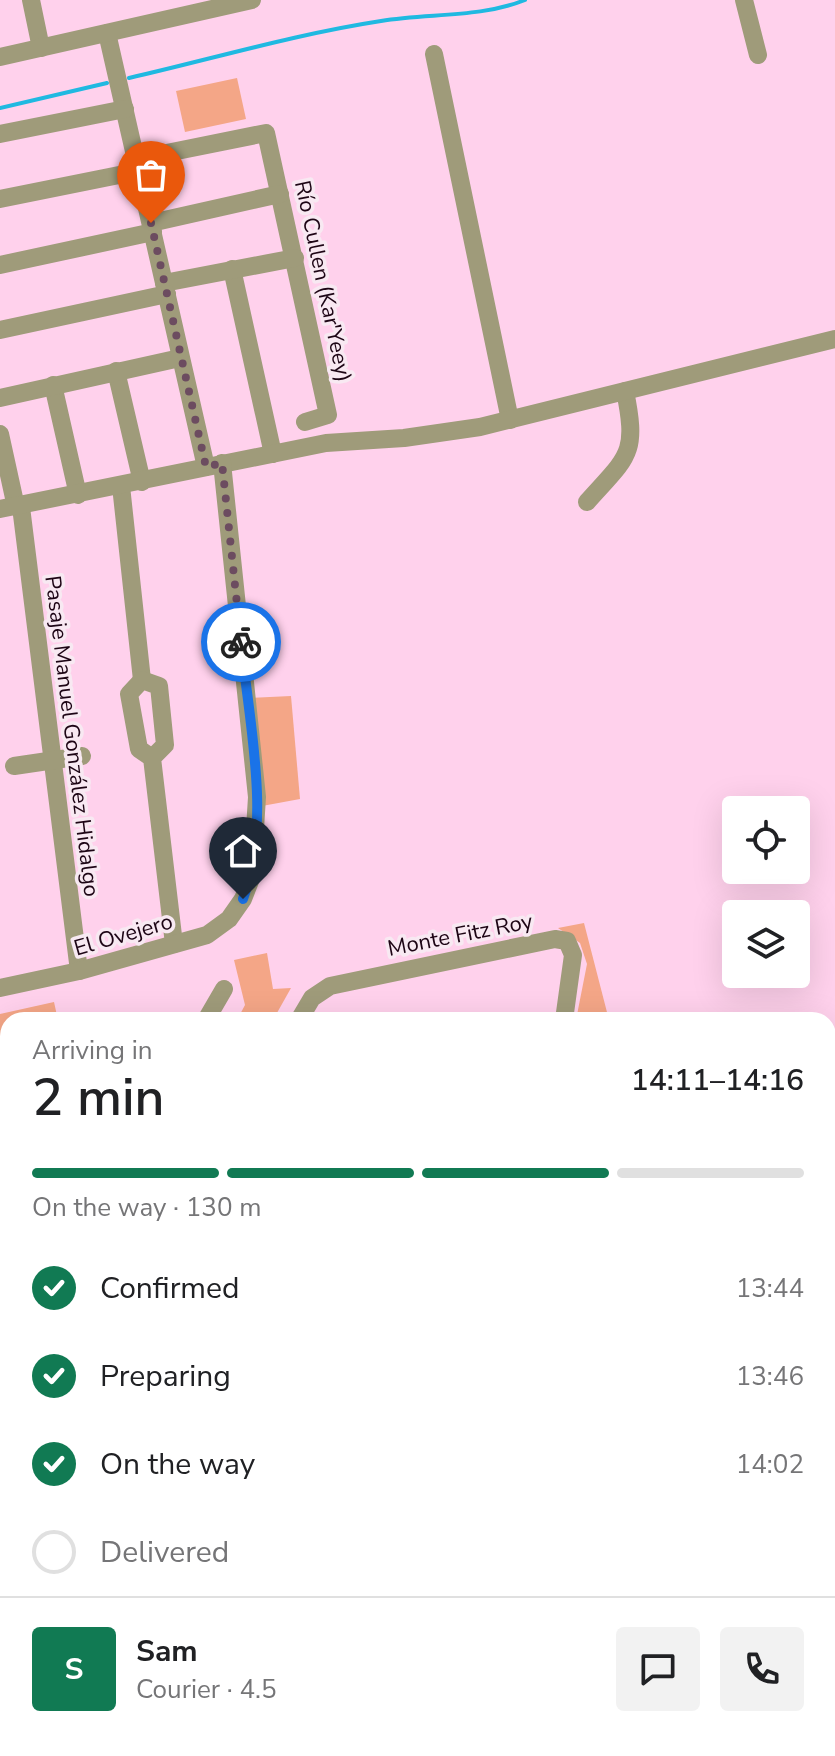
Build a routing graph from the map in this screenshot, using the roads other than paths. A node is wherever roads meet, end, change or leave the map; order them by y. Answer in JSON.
{"nodes":[{"id":1,"x":31,"y":0,"type":"edge"},
{"id":2,"x":249,"y":0,"type":"edge"},
{"id":3,"x":744,"y":0,"type":"edge"},
{"id":4,"x":211,"y":4,"type":"edge"},
{"id":5,"x":107,"y":33,"type":"junction"},
{"id":6,"x":41,"y":48,"type":"junction"},
{"id":7,"x":434,"y":54,"type":"dead end"},
{"id":8,"x":758,"y":55,"type":"dead end"},
{"id":9,"x":0,"y":57,"type":"edge"},
{"id":10,"x":125,"y":109,"type":"junction"},
{"id":11,"x":0,"y":134,"type":"edge"},
{"id":12,"x":138,"y":165,"type":"junction"},
{"id":13,"x":280,"y":194,"type":"junction"},
{"id":14,"x":0,"y":199,"type":"edge"},
{"id":15,"x":152,"y":228,"type":"junction"},
{"id":16,"x":295,"y":258,"type":"junction"},
{"id":17,"x":0,"y":265,"type":"edge"},
{"id":18,"x":232,"y":269,"type":"junction"},
{"id":19,"x":166,"y":289,"type":"junction"},
{"id":20,"x":1,"y":326,"type":"edge"},
{"id":21,"x":835,"y":339,"type":"edge"},
{"id":22,"x":180,"y":358,"type":"junction"},
{"id":23,"x":116,"y":371,"type":"junction"},
{"id":24,"x":53,"y":385,"type":"junction"},
{"id":25,"x":625,"y":391,"type":"junction"},
{"id":26,"x":0,"y":398,"type":"edge"},
{"id":27,"x":510,"y":420,"type":"junction"},
{"id":28,"x":305,"y":422,"type":"dead end"},
{"id":29,"x":0,"y":434,"type":"edge"},
{"id":30,"x":273,"y":454,"type":"junction"},
{"id":31,"x":214,"y":465,"type":"junction"},
{"id":32,"x":142,"y":482,"type":"junction"},
{"id":33,"x":121,"y":486,"type":"junction"},
{"id":34,"x":78,"y":495,"type":"junction"},
{"id":35,"x":587,"y":502,"type":"dead end"},
{"id":36,"x":12,"y":508,"type":"edge"},
{"id":37,"x":142,"y":680,"type":"junction"},
{"id":38,"x":82,"y":756,"type":"dead end"},
{"id":39,"x":152,"y":758,"type":"junction"},
{"id":40,"x":52,"y":760,"type":"junction"},
{"id":41,"x":14,"y":766,"type":"dead end"},
{"id":42,"x":174,"y":944,"type":"junction"},
{"id":43,"x":79,"y":971,"type":"junction"},
{"id":44,"x":0,"y":988,"type":"edge"},
{"id":45,"x":224,"y":989,"type":"dead end"},
{"id":46,"x":211,"y":1012,"type":"edge"},
{"id":47,"x":304,"y":1012,"type":"edge"},
{"id":48,"x":565,"y":1012,"type":"edge"}],
"edges":[{"from":1,"to":6,"type":"street"},
{"from":2,"to":4,"type":"street"},
{"from":3,"to":8,"type":"street"},
{"from":4,"to":5,"type":"street"},
{"from":5,"to":6,"type":"street"},
{"from":5,"to":10,"type":"street"},
{"from":6,"to":9,"type":"street"},
{"from":7,"to":27,"type":"street"},
{"from":10,"to":11,"type":"street"},
{"from":10,"to":12,"type":"street"},
{"from":12,"to":13,"type":"street","name":"Río Cullen (Kar'Yeey)"},
{"from":12,"to":14,"type":"street"},
{"from":12,"to":15,"type":"street"},
{"from":13,"to":15,"type":"street"},
{"from":13,"to":16,"type":"street","name":"Río Cullen (Kar'Yeey)"},
{"from":15,"to":17,"type":"street"},
{"from":15,"to":19,"type":"street"},
{"from":16,"to":18,"type":"street"},
{"from":16,"to":28,"type":"street","name":"Río Cullen (Kar'Yeey)"},
{"from":18,"to":19,"type":"street"},
{"from":18,"to":30,"type":"street"},
{"from":19,"to":20,"type":"street"},
{"from":19,"to":22,"type":"street"},
{"from":21,"to":25,"type":"street"},
{"from":22,"to":23,"type":"street"},
{"from":22,"to":31,"type":"street"},
{"from":23,"to":24,"type":"street"},
{"from":23,"to":32,"type":"street"},
{"from":24,"to":26,"type":"street"},
{"from":24,"to":34,"type":"street"},
{"from":25,"to":27,"type":"street"},
{"from":25,"to":35,"type":"street"},
{"from":27,"to":30,"type":"street"},
{"from":29,"to":36,"type":"street","name":"Pasaje Manuel González Hidalgo"},
{"from":30,"to":31,"type":"street"},
{"from":31,"to":32,"type":"street"},
{"from":31,"to":42,"type":"street","name":"El Ovejero"},
{"from":32,"to":33,"type":"street"},
{"from":33,"to":34,"type":"street"},
{"from":33,"to":37,"type":"street"},
{"from":34,"to":36,"type":"street"},
{"from":36,"to":40,"type":"street","name":"Pasaje Manuel González Hidalgo"},
{"from":37,"to":39,"type":"street"},
{"from":37,"to":39,"type":"street"},
{"from":38,"to":40,"type":"street"},
{"from":39,"to":42,"type":"street"},
{"from":40,"to":41,"type":"street"},
{"from":40,"to":43,"type":"street","name":"Pasaje Manuel González Hidalgo"},
{"from":42,"to":43,"type":"street","name":"El Ovejero"},
{"from":43,"to":44,"type":"street","name":"El Ovejero"},
{"from":45,"to":46,"type":"street"},
{"from":47,"to":48,"type":"street","name":"Monte Fitz Roy"}]}
